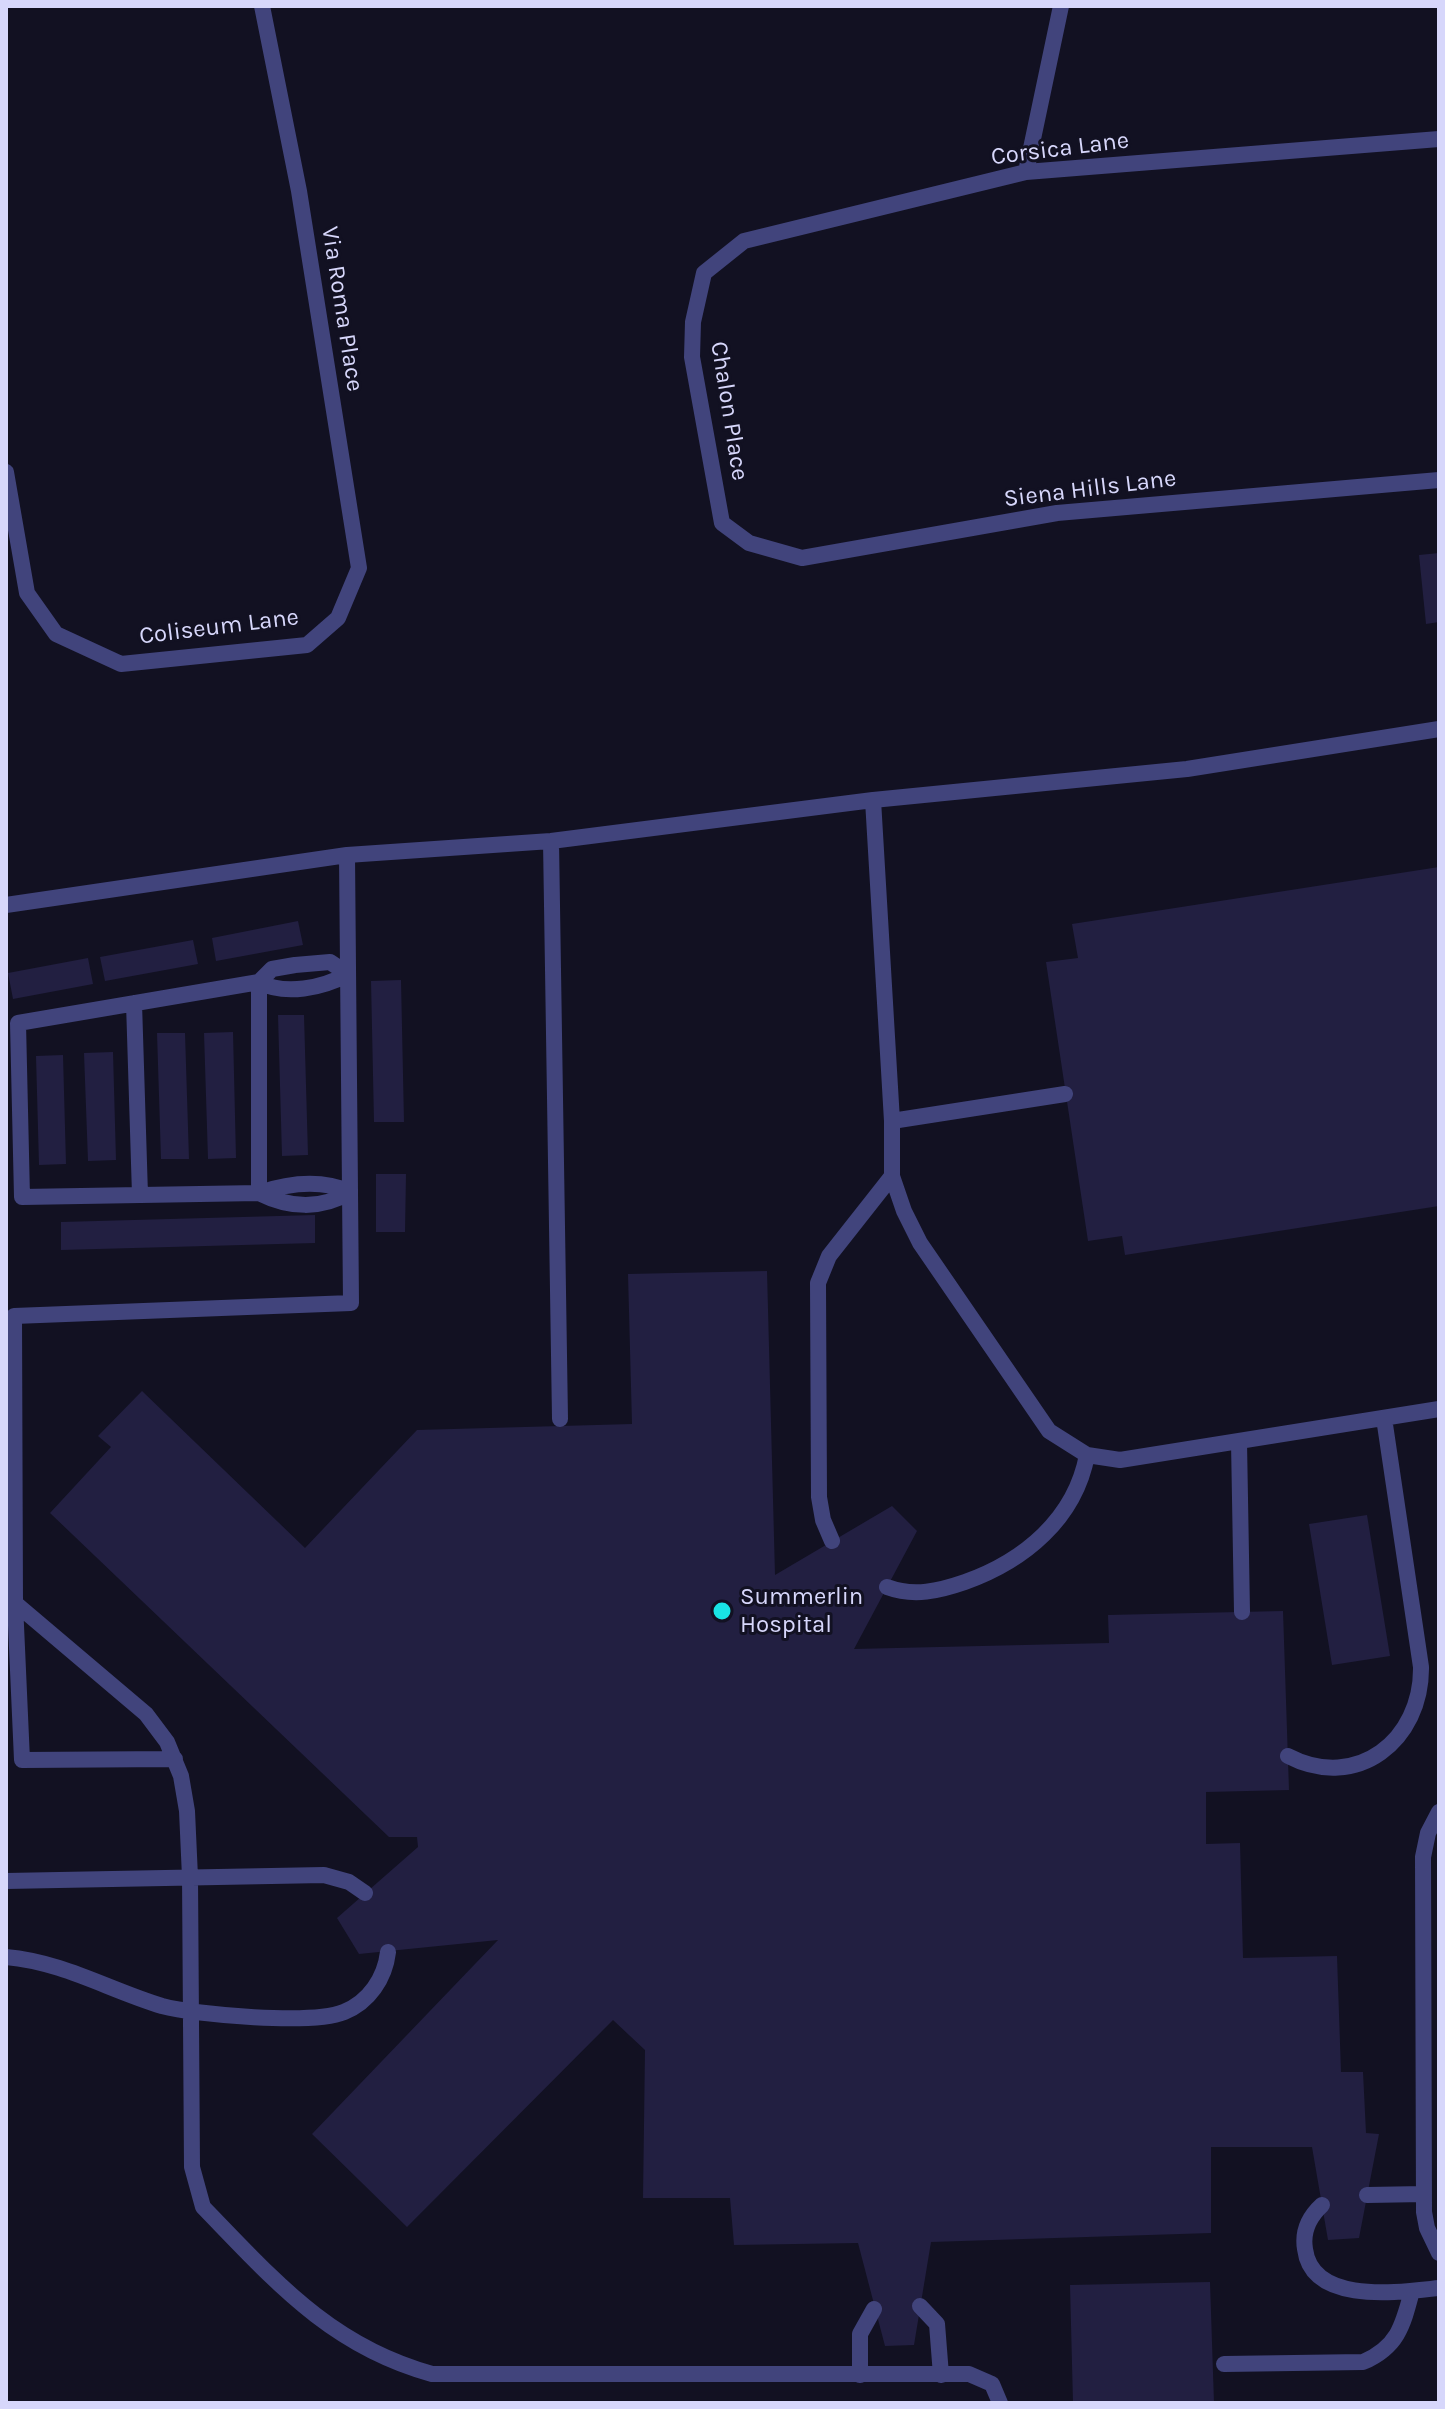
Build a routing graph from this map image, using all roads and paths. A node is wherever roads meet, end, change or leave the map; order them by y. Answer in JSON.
{"nodes":[{"id":1,"x":262,"y":6,"type":"edge"},
{"id":2,"x":1061,"y":6,"type":"edge"},
{"id":3,"x":1439,"y":139,"type":"edge"},
{"id":4,"x":1026,"y":172,"type":"junction"},
{"id":5,"x":704,"y":273,"type":"joint"},
{"id":6,"x":6,"y":472,"type":"edge"},
{"id":7,"x":1439,"y":480,"type":"edge"},
{"id":8,"x":749,"y":543,"type":"joint"},
{"id":9,"x":338,"y":618,"type":"joint"},
{"id":10,"x":1439,"y":729,"type":"edge"},
{"id":11,"x":873,"y":800,"type":"junction"},
{"id":12,"x":551,"y":841,"type":"junction"},
{"id":13,"x":347,"y":855,"type":"junction"},
{"id":14,"x":6,"y":905,"type":"edge"},
{"id":15,"x":348,"y":974,"type":"junction"},
{"id":16,"x":259,"y":982,"type":"junction"},
{"id":17,"x":134,"y":1003,"type":"junction"},
{"id":18,"x":1065,"y":1094,"type":"dead end"},
{"id":19,"x":892,"y":1121,"type":"junction"},
{"id":20,"x":892,"y":1176,"type":"junction"},
{"id":21,"x":350,"y":1192,"type":"junction"},
{"id":22,"x":259,"y":1193,"type":"junction"},
{"id":23,"x":140,"y":1195,"type":"junction"},
{"id":24,"x":1439,"y":1409,"type":"edge"},
{"id":25,"x":1384,"y":1418,"type":"junction"},
{"id":26,"x":560,"y":1419,"type":"dead end"},
{"id":27,"x":1239,"y":1442,"type":"junction"},
{"id":28,"x":1087,"y":1455,"type":"junction"},
{"id":29,"x":832,"y":1541,"type":"dead end"},
{"id":30,"x":887,"y":1587,"type":"dead end"},
{"id":31,"x":15,"y":1603,"type":"junction"},
{"id":32,"x":1242,"y":1612,"type":"dead end"},
{"id":33,"x":1288,"y":1756,"type":"dead end"},
{"id":34,"x":175,"y":1759,"type":"junction"},
{"id":35,"x":1439,"y":1812,"type":"edge"},
{"id":36,"x":190,"y":1877,"type":"junction"},
{"id":37,"x":6,"y":1881,"type":"edge"},
{"id":38,"x":365,"y":1893,"type":"dead end"},
{"id":39,"x":388,"y":1952,"type":"dead end"},
{"id":40,"x":6,"y":1957,"type":"edge"},
{"id":41,"x":193,"y":2013,"type":"junction"},
{"id":42,"x":1424,"y":2194,"type":"junction"},
{"id":43,"x":1367,"y":2195,"type":"dead end"},
{"id":44,"x":1322,"y":2205,"type":"dead end"},
{"id":45,"x":1439,"y":2253,"type":"edge"},
{"id":46,"x":1439,"y":2288,"type":"edge"},
{"id":47,"x":1412,"y":2291,"type":"junction"},
{"id":48,"x":920,"y":2306,"type":"dead end"},
{"id":49,"x":874,"y":2309,"type":"dead end"},
{"id":50,"x":1224,"y":2364,"type":"dead end"},
{"id":51,"x":860,"y":2375,"type":"junction"},
{"id":52,"x":941,"y":2375,"type":"junction"},
{"id":53,"x":1000,"y":2403,"type":"edge"}],
"edges":[{"from":1,"to":9,"type":"street","name":"Via Roma Place"},
{"from":2,"to":4,"type":"street"},
{"from":3,"to":4,"type":"street","name":"Corsica Lane"},
{"from":4,"to":5,"type":"street","name":"Corsica Lane"},
{"from":5,"to":8,"type":"street","name":"Chalon Place"},
{"from":6,"to":9,"type":"street","name":"Coliseum Lane"},
{"from":7,"to":8,"type":"street","name":"Siena Hills Lane"},
{"from":10,"to":11,"type":"street"},
{"from":11,"to":12,"type":"street"},
{"from":11,"to":19,"type":"street"},
{"from":12,"to":13,"type":"street"},
{"from":12,"to":26,"type":"street"},
{"from":13,"to":14,"type":"street"},
{"from":13,"to":15,"type":"street"},
{"from":15,"to":16,"type":"street"},
{"from":15,"to":21,"type":"street"},
{"from":16,"to":17,"type":"street"},
{"from":16,"to":22,"type":"street"},
{"from":17,"to":23,"type":"street"},
{"from":17,"to":23,"type":"street"},
{"from":18,"to":19,"type":"street"},
{"from":19,"to":20,"type":"street"},
{"from":20,"to":28,"type":"street"},
{"from":20,"to":29,"type":"street"},
{"from":21,"to":22,"type":"street"},
{"from":21,"to":31,"type":"street"},
{"from":22,"to":23,"type":"street"},
{"from":24,"to":25,"type":"street"},
{"from":25,"to":27,"type":"street"},
{"from":25,"to":33,"type":"street"},
{"from":27,"to":28,"type":"street"},
{"from":27,"to":32,"type":"street"},
{"from":28,"to":30,"type":"street"},
{"from":31,"to":34,"type":"street"},
{"from":31,"to":34,"type":"street"},
{"from":34,"to":36,"type":"street"},
{"from":35,"to":42,"type":"street"},
{"from":36,"to":37,"type":"street"},
{"from":36,"to":38,"type":"street"},
{"from":36,"to":41,"type":"street"},
{"from":39,"to":41,"type":"street"},
{"from":40,"to":41,"type":"street"},
{"from":41,"to":51,"type":"street"},
{"from":42,"to":43,"type":"street"},
{"from":42,"to":45,"type":"street"},
{"from":44,"to":47,"type":"street"},
{"from":46,"to":47,"type":"street"},
{"from":47,"to":50,"type":"street"},
{"from":48,"to":52,"type":"street"},
{"from":49,"to":51,"type":"street"},
{"from":51,"to":52,"type":"street"},
{"from":52,"to":53,"type":"street"}]}
